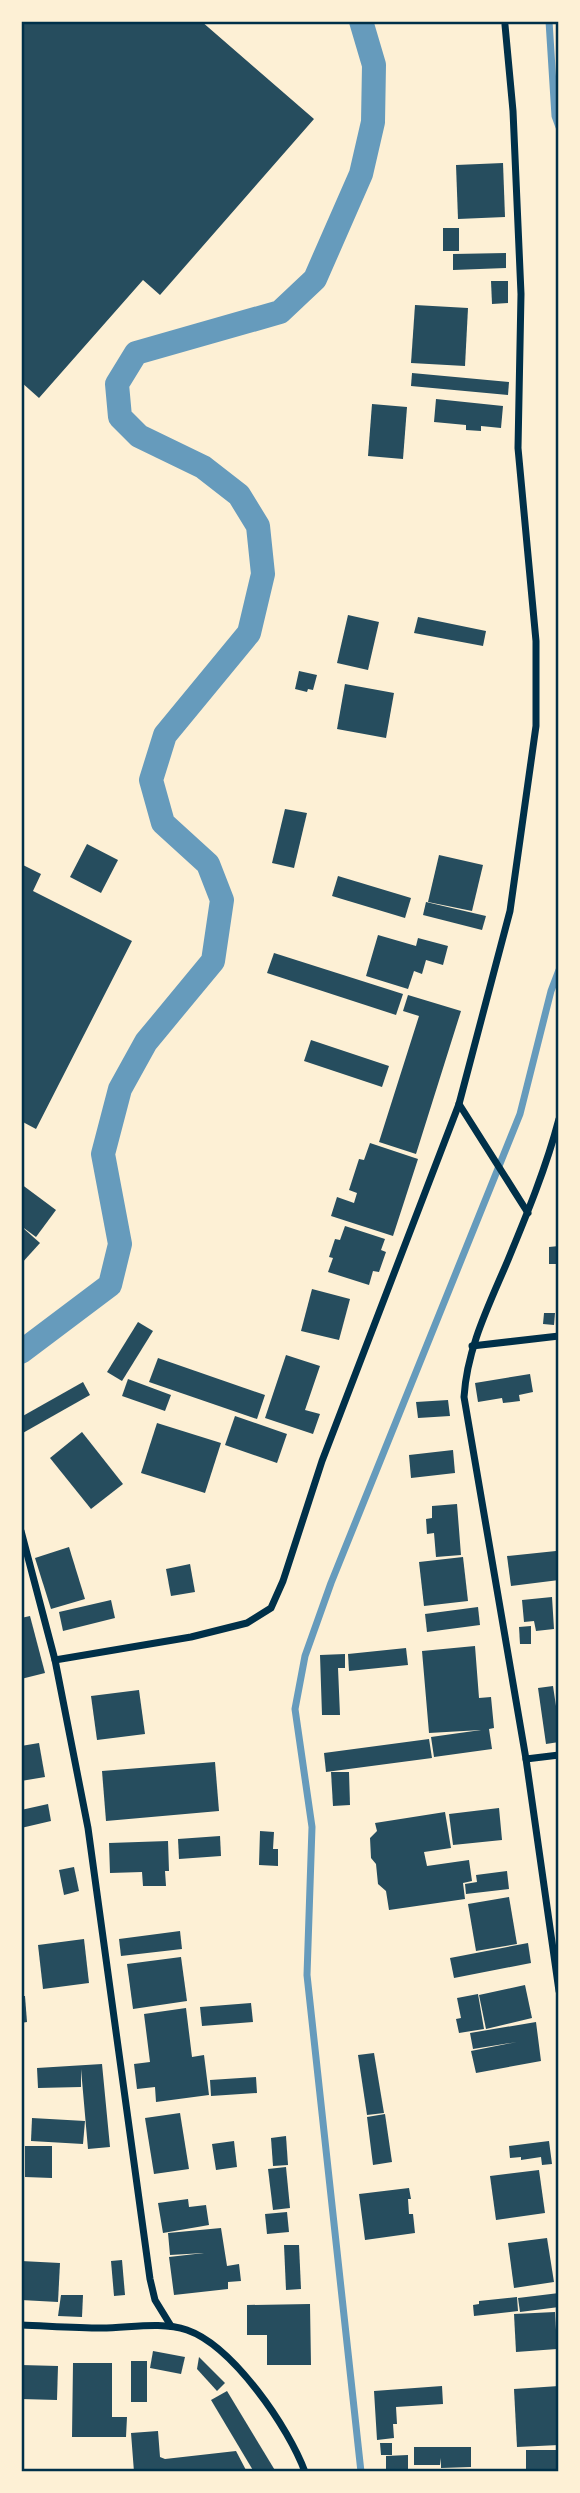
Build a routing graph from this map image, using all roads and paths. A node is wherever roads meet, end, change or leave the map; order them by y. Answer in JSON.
{"nodes":[{"id":1,"x":505,"y":25,"type":"dead end"},
{"id":2,"x":459,"y":1104,"type":"junction"},
{"id":3,"x":559,"y":1119,"type":"edge"},
{"id":4,"x":528,"y":1213,"type":"junction"},
{"id":5,"x":559,"y":1336,"type":"edge"},
{"id":6,"x":472,"y":1346,"type":"junction"},
{"id":7,"x":21,"y":1531,"type":"edge"},
{"id":8,"x":55,"y":1660,"type":"junction"},
{"id":9,"x":559,"y":1755,"type":"edge"},
{"id":10,"x":526,"y":1759,"type":"junction"},
{"id":11,"x":559,"y":1991,"type":"edge"},
{"id":12,"x":21,"y":2325,"type":"edge"},
{"id":13,"x":171,"y":2326,"type":"junction"},
{"id":14,"x":305,"y":2472,"type":"edge"}],
"edges":[{"from":1,"to":2,"type":"street"},
{"from":2,"to":4,"type":"street"},
{"from":2,"to":8,"type":"street"},
{"from":3,"to":4,"type":"street"},
{"from":4,"to":6,"type":"street"},
{"from":5,"to":6,"type":"street"},
{"from":6,"to":10,"type":"street"},
{"from":7,"to":8,"type":"street"},
{"from":8,"to":13,"type":"street"},
{"from":9,"to":10,"type":"street"},
{"from":10,"to":11,"type":"street"},
{"from":12,"to":13,"type":"street"},
{"from":13,"to":14,"type":"street"}]}
